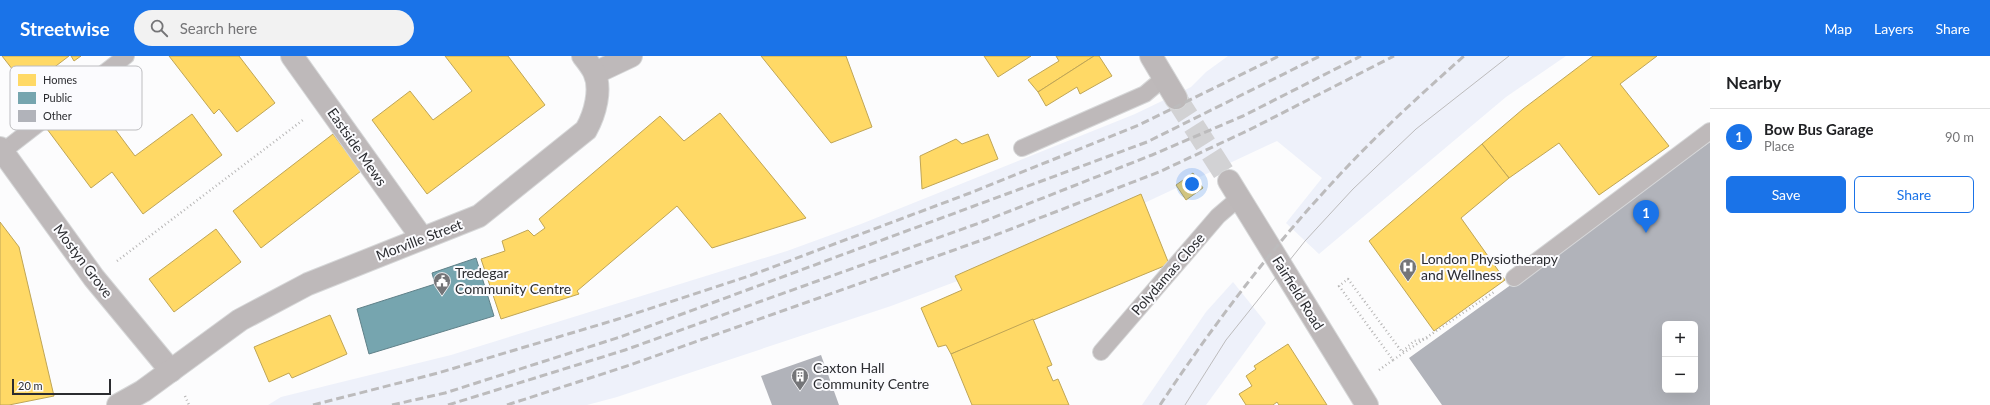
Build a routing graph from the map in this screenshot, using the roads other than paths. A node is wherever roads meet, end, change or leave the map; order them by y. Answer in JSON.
{"nodes":[{"id":1,"x":126,"y":56,"type":"edge"},
{"id":2,"x":292,"y":56,"type":"edge"},
{"id":3,"x":631,"y":56,"type":"edge"},
{"id":4,"x":1150,"y":56,"type":"edge"},
{"id":5,"x":589,"y":64,"type":"edge"},
{"id":6,"x":113,"y":66,"type":"edge"},
{"id":7,"x":1164,"y":78,"type":"junction"},
{"id":8,"x":1176,"y":98,"type":"tunnel mouth"},
{"id":9,"x":28,"y":130,"type":"edge"},
{"id":10,"x":1710,"y":131,"type":"edge"},
{"id":11,"x":1022,"y":148,"type":"dead end"},
{"id":12,"x":1,"y":150,"type":"edge"},
{"id":13,"x":1234,"y":190,"type":"joint"},
{"id":14,"x":422,"y":238,"type":"junction"},
{"id":15,"x":1514,"y":278,"type":"road end"},
{"id":16,"x":1100,"y":352,"type":"dead end"},
{"id":17,"x":171,"y":371,"type":"junction"},
{"id":18,"x":118,"y":405,"type":"edge"},
{"id":19,"x":1367,"y":405,"type":"edge"}],
"edges":[{"from":1,"to":6,"type":"lane"},
{"from":2,"to":14,"type":"street","name":"Eastside Mews"},
{"from":3,"to":5,"type":"street"},
{"from":4,"to":7,"type":"main road"},
{"from":5,"to":14,"type":"street","name":"Morville Street"},
{"from":7,"to":8,"type":"main road"},
{"from":7,"to":11,"type":"lane"},
{"from":9,"to":12,"type":"lane"},
{"from":10,"to":15,"type":"lane"},
{"from":12,"to":17,"type":"street","name":"Mostyn Grove"},
{"from":13,"to":16,"type":"lane","name":"Polydamas Close"},
{"from":13,"to":19,"type":"main road","name":"Fairfield Road"},
{"from":14,"to":17,"type":"street","name":"Morville Street"},
{"from":17,"to":18,"type":"street","name":"Morville Street"}]}
